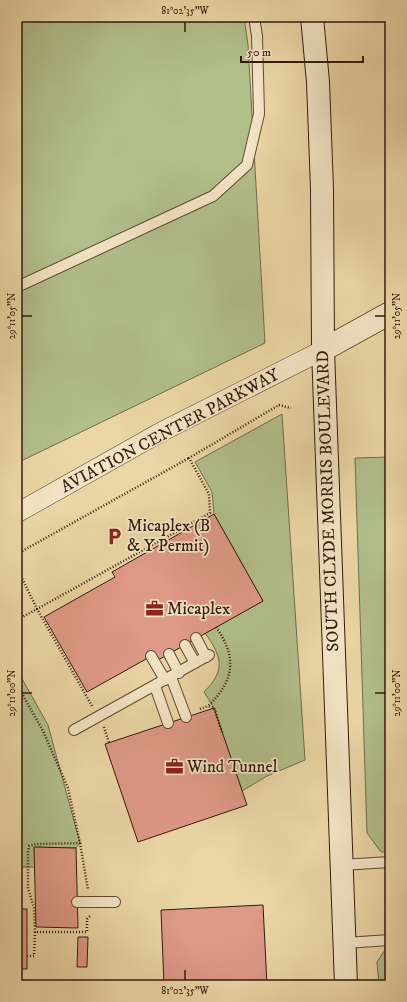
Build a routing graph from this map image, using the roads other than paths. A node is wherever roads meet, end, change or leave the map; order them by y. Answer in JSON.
{"nodes":[{"id":1,"x":254,"y":17,"type":"edge"},
{"id":2,"x":312,"y":17,"type":"edge"},
{"id":3,"x":17,"y":287,"type":"edge"},
{"id":4,"x":390,"y":313,"type":"edge"},
{"id":5,"x":323,"y":350,"type":"junction"},
{"id":6,"x":17,"y":513,"type":"edge"},
{"id":7,"x":196,"y":638,"type":"dead end"},
{"id":8,"x":185,"y":645,"type":"dead end"},
{"id":9,"x":169,"y":654,"type":"dead end"},
{"id":10,"x":151,"y":656,"type":"dead end"},
{"id":11,"x":195,"y":663,"type":"junction"},
{"id":12,"x":171,"y":676,"type":"junction"},
{"id":13,"x":155,"y":686,"type":"junction"},
{"id":14,"x":186,"y":717,"type":"dead end"},
{"id":15,"x":168,"y":723,"type":"dead end"},
{"id":16,"x":74,"y":730,"type":"dead end"},
{"id":17,"x":390,"y":862,"type":"edge"},
{"id":18,"x":341,"y":865,"type":"junction"},
{"id":19,"x":77,"y":902,"type":"dead end"},
{"id":20,"x":115,"y":902,"type":"dead end"},
{"id":21,"x":390,"y":940,"type":"edge"},
{"id":22,"x":345,"y":943,"type":"junction"},
{"id":23,"x":346,"y":985,"type":"edge"}],
"edges":[{"from":1,"to":3,"type":"lane"},
{"from":2,"to":5,"type":"main road","name":"SOUTH CLYDE MORRIS BOULEVARD"},
{"from":4,"to":5,"type":"main road"},
{"from":5,"to":6,"type":"street","name":"AVIATION CENTER PARKWAY"},
{"from":5,"to":18,"type":"main road","name":"SOUTH CLYDE MORRIS BOULEVARD"},
{"from":7,"to":11,"type":"lane"},
{"from":8,"to":11,"type":"lane"},
{"from":9,"to":12,"type":"lane"},
{"from":10,"to":12,"type":"lane"},
{"from":11,"to":12,"type":"lane"},
{"from":12,"to":13,"type":"lane"},
{"from":12,"to":14,"type":"lane"},
{"from":13,"to":15,"type":"lane"},
{"from":13,"to":16,"type":"lane"},
{"from":17,"to":18,"type":"lane"},
{"from":18,"to":22,"type":"main road","name":"SOUTH CLYDE MORRIS BOULEVARD"},
{"from":19,"to":20,"type":"lane"},
{"from":21,"to":22,"type":"lane"},
{"from":22,"to":23,"type":"main road","name":"SOUTH CLYDE MORRIS BOULEVARD"}]}
